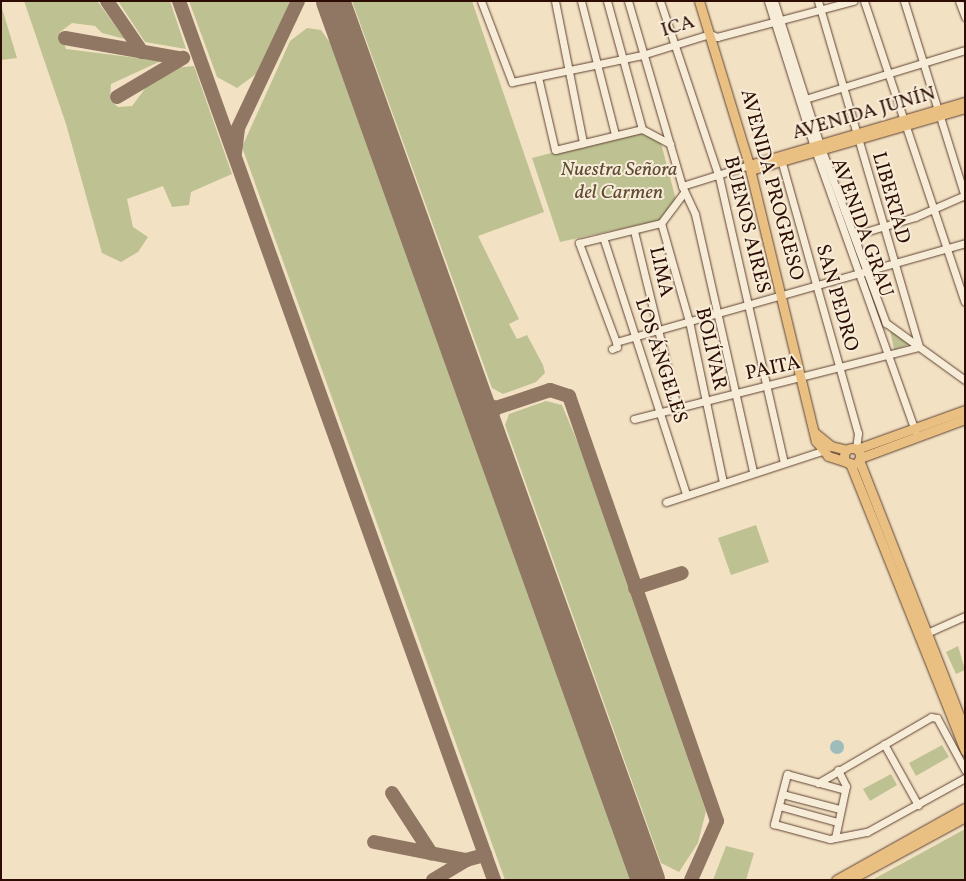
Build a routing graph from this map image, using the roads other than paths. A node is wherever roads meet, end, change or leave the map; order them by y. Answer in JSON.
{"nodes":[{"id":1,"x":481,"y":1,"type":"edge"},
{"id":2,"x":555,"y":1,"type":"edge"},
{"id":3,"x":581,"y":1,"type":"edge"},
{"id":4,"x":607,"y":1,"type":"edge"},
{"id":5,"x":628,"y":1,"type":"edge"},
{"id":6,"x":660,"y":1,"type":"edge"},
{"id":7,"x":699,"y":1,"type":"edge"},
{"id":8,"x":705,"y":1,"type":"edge"},
{"id":9,"x":768,"y":1,"type":"edge"},
{"id":10,"x":774,"y":1,"type":"edge"},
{"id":11,"x":818,"y":1,"type":"edge"},
{"id":12,"x":853,"y":1,"type":"edge"},
{"id":13,"x":864,"y":1,"type":"edge"},
{"id":14,"x":904,"y":1,"type":"edge"},
{"id":15,"x":959,"y":1,"type":"edge"},
{"id":16,"x":821,"y":10,"type":"junction"},
{"id":17,"x":965,"y":17,"type":"edge"},
{"id":18,"x":776,"y":22,"type":"junction"},
{"id":19,"x":713,"y":36,"type":"junction"},
{"id":20,"x":675,"y":45,"type":"junction"},
{"id":21,"x":965,"y":50,"type":"edge"},
{"id":22,"x":642,"y":55,"type":"junction"},
{"id":23,"x":622,"y":58,"type":"junction"},
{"id":24,"x":597,"y":63,"type":"junction"},
{"id":25,"x":924,"y":63,"type":"junction"},
{"id":26,"x":567,"y":69,"type":"junction"},
{"id":27,"x":889,"y":75,"type":"junction"},
{"id":28,"x":538,"y":76,"type":"junction"},
{"id":29,"x":841,"y":89,"type":"junction"},
{"id":30,"x":805,"y":99,"type":"junction"},
{"id":31,"x":965,"y":102,"type":"edge"},
{"id":32,"x":965,"y":108,"type":"edge"},
{"id":33,"x":938,"y":113,"type":"junction"},
{"id":34,"x":905,"y":123,"type":"junction"},
{"id":35,"x":642,"y":128,"type":"junction"},
{"id":36,"x":615,"y":134,"type":"junction"},
{"id":37,"x":856,"y":138,"type":"junction"},
{"id":38,"x":583,"y":143,"type":"junction"},
{"id":39,"x":670,"y":144,"type":"junction"},
{"id":40,"x":818,"y":149,"type":"junction"},
{"id":41,"x":781,"y":159,"type":"junction"},
{"id":42,"x":751,"y":167,"type":"junction"},
{"id":43,"x":719,"y":177,"type":"junction"},
{"id":44,"x":683,"y":190,"type":"junction"},
{"id":45,"x":965,"y":196,"type":"edge"},
{"id":46,"x":934,"y":209,"type":"junction"},
{"id":47,"x":661,"y":223,"type":"junction"},
{"id":48,"x":883,"y":228,"type":"junction"},
{"id":49,"x":634,"y":231,"type":"junction"},
{"id":50,"x":856,"y":235,"type":"junction"},
{"id":51,"x":603,"y":237,"type":"junction"},
{"id":52,"x":965,"y":243,"type":"edge"},
{"id":53,"x":947,"y":248,"type":"junction"},
{"id":54,"x":891,"y":262,"type":"junction"},
{"id":55,"x":868,"y":268,"type":"junction"},
{"id":56,"x":860,"y":271,"type":"junction"},
{"id":57,"x":814,"y":284,"type":"junction"},
{"id":58,"x":783,"y":293,"type":"junction"},
{"id":59,"x":965,"y":302,"type":"edge"},
{"id":60,"x":748,"y":304,"type":"junction"},
{"id":61,"x":720,"y":312,"type":"junction"},
{"id":62,"x":689,"y":321,"type":"junction"},
{"id":63,"x":658,"y":330,"type":"junction"},
{"id":64,"x":633,"y":337,"type":"junction"},
{"id":65,"x":919,"y":347,"type":"junction"},
{"id":66,"x":890,"y":357,"type":"junction"},
{"id":67,"x":840,"y":370,"type":"junction"},
{"id":68,"x":804,"y":379,"type":"junction"},
{"id":69,"x":965,"y":380,"type":"edge"},
{"id":70,"x":767,"y":385,"type":"junction"},
{"id":71,"x":736,"y":393,"type":"junction"},
{"id":72,"x":706,"y":401,"type":"junction"},
{"id":73,"x":677,"y":408,"type":"junction"},
{"id":74,"x":965,"y":410,"type":"edge"},
{"id":75,"x":660,"y":412,"type":"junction"},
{"id":76,"x":965,"y":419,"type":"edge"},
{"id":77,"x":634,"y":420,"type":"dead end"},
{"id":78,"x":813,"y":431,"type":"junction"},
{"id":79,"x":915,"y":432,"type":"junction"},
{"id":80,"x":822,"y":451,"type":"junction"},
{"id":81,"x":854,"y":456,"type":"junction"},
{"id":82,"x":784,"y":462,"type":"junction"},
{"id":83,"x":753,"y":472,"type":"junction"},
{"id":84,"x":723,"y":482,"type":"junction"},
{"id":85,"x":686,"y":494,"type":"junction"},
{"id":86,"x":666,"y":502,"type":"dead end"},
{"id":87,"x":878,"y":520,"type":"junction"},
{"id":88,"x":965,"y":616,"type":"edge"},
{"id":89,"x":927,"y":633,"type":"junction"},
{"id":90,"x":964,"y":725,"type":"edge"},
{"id":91,"x":959,"y":743,"type":"edge"},
{"id":92,"x":884,"y":744,"type":"junction"},
{"id":93,"x":965,"y":751,"type":"edge"},
{"id":94,"x":838,"y":770,"type":"junction"},
{"id":95,"x":965,"y":770,"type":"edge"},
{"id":96,"x":965,"y":778,"type":"edge"},
{"id":97,"x":818,"y":782,"type":"junction"},
{"id":98,"x":845,"y":790,"type":"junction"},
{"id":99,"x":782,"y":794,"type":"junction"},
{"id":100,"x":918,"y":804,"type":"junction"},
{"id":101,"x":779,"y":806,"type":"junction"},
{"id":102,"x":965,"y":808,"type":"edge"},
{"id":103,"x":840,"y":809,"type":"junction"},
{"id":104,"x":965,"y":817,"type":"edge"},
{"id":105,"x":837,"y":822,"type":"junction"},
{"id":106,"x":835,"y":838,"type":"junction"},
{"id":107,"x":854,"y":878,"type":"edge"},
{"id":108,"x":836,"y":880,"type":"edge"}],
"edges":[{"from":1,"to":28,"type":"street","name":"ICA"},
{"from":2,"to":26,"type":"street"},
{"from":3,"to":24,"type":"street"},
{"from":4,"to":23,"type":"street"},
{"from":5,"to":22,"type":"street"},
{"from":6,"to":20,"type":"street","name":"BUENOS AIRES"},
{"from":7,"to":19,"type":"main road","name":"AVENIDA PROGRESO"},
{"from":8,"to":19,"type":"main road","name":"AVENIDA PROGRESO"},
{"from":9,"to":18,"type":"street","name":"AVENIDA GRAU"},
{"from":10,"to":18,"type":"street","name":"AVENIDA GRAU"},
{"from":11,"to":16,"type":"street","name":"LIBERTAD"},
{"from":12,"to":16,"type":"street","name":"ICA"},
{"from":13,"to":27,"type":"street"},
{"from":14,"to":25,"type":"street"},
{"from":15,"to":17,"type":"street"},
{"from":16,"to":18,"type":"street","name":"ICA"},
{"from":16,"to":29,"type":"street","name":"LIBERTAD"},
{"from":18,"to":19,"type":"street","name":"ICA"},
{"from":18,"to":30,"type":"street","name":"AVENIDA GRAU"},
{"from":18,"to":40,"type":"street","name":"AVENIDA GRAU"},
{"from":19,"to":20,"type":"street","name":"ICA"},
{"from":19,"to":42,"type":"main road","name":"AVENIDA PROGRESO"},
{"from":20,"to":22,"type":"street","name":"ICA"},
{"from":20,"to":43,"type":"street","name":"BUENOS AIRES"},
{"from":21,"to":25,"type":"street"},
{"from":22,"to":23,"type":"street","name":"ICA"},
{"from":22,"to":39,"type":"street"},
{"from":23,"to":24,"type":"street","name":"ICA"},
{"from":23,"to":35,"type":"street"},
{"from":24,"to":26,"type":"street","name":"ICA"},
{"from":24,"to":36,"type":"street"},
{"from":25,"to":27,"type":"street"},
{"from":25,"to":33,"type":"street"},
{"from":26,"to":28,"type":"street","name":"ICA"},
{"from":26,"to":38,"type":"street"},
{"from":27,"to":29,"type":"street"},
{"from":27,"to":34,"type":"street"},
{"from":28,"to":38,"type":"street"},
{"from":29,"to":30,"type":"street"},
{"from":29,"to":37,"type":"street","name":"LIBERTAD"},
{"from":30,"to":40,"type":"street","name":"AVENIDA GRAU"},
{"from":31,"to":33,"type":"main road","name":"AVENIDA JUNÍN"},
{"from":32,"to":33,"type":"main road","name":"AVENIDA JUNÍN"},
{"from":33,"to":34,"type":"main road","name":"AVENIDA JUNÍN"},
{"from":33,"to":45,"type":"street"},
{"from":34,"to":37,"type":"main road","name":"AVENIDA JUNÍN"},
{"from":34,"to":46,"type":"street"},
{"from":35,"to":36,"type":"street"},
{"from":35,"to":39,"type":"street"},
{"from":36,"to":38,"type":"street"},
{"from":37,"to":40,"type":"main road","name":"AVENIDA JUNÍN"},
{"from":37,"to":48,"type":"street","name":"LIBERTAD"},
{"from":39,"to":44,"type":"street"},
{"from":40,"to":41,"type":"main road","name":"AVENIDA JUNÍN"},
{"from":40,"to":50,"type":"street","name":"AVENIDA GRAU"},
{"from":40,"to":56,"type":"street","name":"AVENIDA GRAU"},
{"from":41,"to":42,"type":"main road","name":"AVENIDA JUNÍN"},
{"from":41,"to":57,"type":"street","name":"SAN PEDRO"},
{"from":42,"to":43,"type":"street","name":"AVENIDA JUNÍN"},
{"from":42,"to":58,"type":"main road","name":"AVENIDA PROGRESO"},
{"from":43,"to":44,"type":"street","name":"AVENIDA JUNÍN"},
{"from":43,"to":60,"type":"street","name":"BUENOS AIRES"},
{"from":44,"to":47,"type":"street"},
{"from":44,"to":61,"type":"street"},
{"from":45,"to":46,"type":"street"},
{"from":46,"to":48,"type":"street"},
{"from":46,"to":53,"type":"street"},
{"from":47,"to":49,"type":"street"},
{"from":47,"to":62,"type":"street","name":"BOLÍVAR"},
{"from":48,"to":50,"type":"street"},
{"from":48,"to":54,"type":"street","name":"LIBERTAD"},
{"from":49,"to":51,"type":"street"},
{"from":49,"to":63,"type":"street","name":"LIMA"},
{"from":50,"to":55,"type":"street","name":"AVENIDA GRAU"},
{"from":51,"to":64,"type":"street","name":"LOS ÁNGELES"},
{"from":51,"to":64,"type":"street"},
{"from":52,"to":53,"type":"street"},
{"from":53,"to":54,"type":"street"},
{"from":53,"to":59,"type":"street"},
{"from":54,"to":55,"type":"street"},
{"from":54,"to":65,"type":"street","name":"LIBERTAD"},
{"from":55,"to":56,"type":"street"},
{"from":55,"to":65,"type":"street","name":"AVENIDA GRAU"},
{"from":56,"to":57,"type":"street"},
{"from":56,"to":66,"type":"street","name":"AVENIDA GRAU"},
{"from":57,"to":58,"type":"street"},
{"from":57,"to":67,"type":"street","name":"SAN PEDRO"},
{"from":58,"to":60,"type":"street"},
{"from":58,"to":68,"type":"main road","name":"AVENIDA PROGRESO"},
{"from":60,"to":61,"type":"street"},
{"from":60,"to":70,"type":"street","name":"BUENOS AIRES"},
{"from":61,"to":62,"type":"street"},
{"from":61,"to":71,"type":"street"},
{"from":62,"to":63,"type":"street"},
{"from":62,"to":72,"type":"street","name":"BOLÍVAR"},
{"from":63,"to":64,"type":"street"},
{"from":63,"to":73,"type":"street","name":"LIMA"},
{"from":64,"to":75,"type":"street","name":"LOS ÁNGELES"},
{"from":65,"to":66,"type":"street","name":"PAITA"},
{"from":65,"to":69,"type":"street"},
{"from":66,"to":67,"type":"street","name":"PAITA"},
{"from":66,"to":79,"type":"street","name":"AVENIDA GRAU"},
{"from":67,"to":68,"type":"street","name":"PAITA"},
{"from":67,"to":81,"type":"street","name":"SAN PEDRO"},
{"from":68,"to":70,"type":"street","name":"PAITA"},
{"from":68,"to":78,"type":"main road","name":"AVENIDA PROGRESO"},
{"from":70,"to":71,"type":"street","name":"PAITA"},
{"from":70,"to":82,"type":"street","name":"BUENOS AIRES"},
{"from":71,"to":72,"type":"street","name":"PAITA"},
{"from":71,"to":83,"type":"street"},
{"from":72,"to":73,"type":"street","name":"PAITA"},
{"from":72,"to":84,"type":"street","name":"BOLÍVAR"},
{"from":73,"to":75,"type":"street","name":"PAITA"},
{"from":74,"to":79,"type":"main road"},
{"from":75,"to":77,"type":"street","name":"PAITA"},
{"from":75,"to":85,"type":"street","name":"LOS ÁNGELES"},
{"from":76,"to":79,"type":"main road"},
{"from":78,"to":80,"type":"main road","name":"AVENIDA PROGRESO"},
{"from":78,"to":81,"type":"main road"},
{"from":79,"to":81,"type":"main road"},
{"from":80,"to":81,"type":"main road"},
{"from":80,"to":82,"type":"street"},
{"from":81,"to":87,"type":"main road"},
{"from":82,"to":83,"type":"street"},
{"from":83,"to":84,"type":"street"},
{"from":84,"to":85,"type":"street"},
{"from":85,"to":86,"type":"street"},
{"from":87,"to":89,"type":"main road"},
{"from":87,"to":91,"type":"main road"},
{"from":88,"to":89,"type":"street"},
{"from":89,"to":90,"type":"main road"},
{"from":91,"to":92,"type":"street"},
{"from":91,"to":93,"type":"main road"},
{"from":91,"to":95,"type":"street"},
{"from":92,"to":94,"type":"street"},
{"from":92,"to":100,"type":"street"},
{"from":94,"to":97,"type":"street"},
{"from":94,"to":98,"type":"street"},
{"from":96,"to":100,"type":"street"},
{"from":97,"to":98,"type":"street"},
{"from":97,"to":99,"type":"street"},
{"from":98,"to":103,"type":"street"},
{"from":99,"to":101,"type":"street"},
{"from":99,"to":103,"type":"street"},
{"from":100,"to":106,"type":"street"},
{"from":101,"to":105,"type":"street"},
{"from":101,"to":106,"type":"street"},
{"from":102,"to":108,"type":"main road"},
{"from":103,"to":105,"type":"street"},
{"from":104,"to":107,"type":"main road"},
{"from":105,"to":106,"type":"street"}]}
